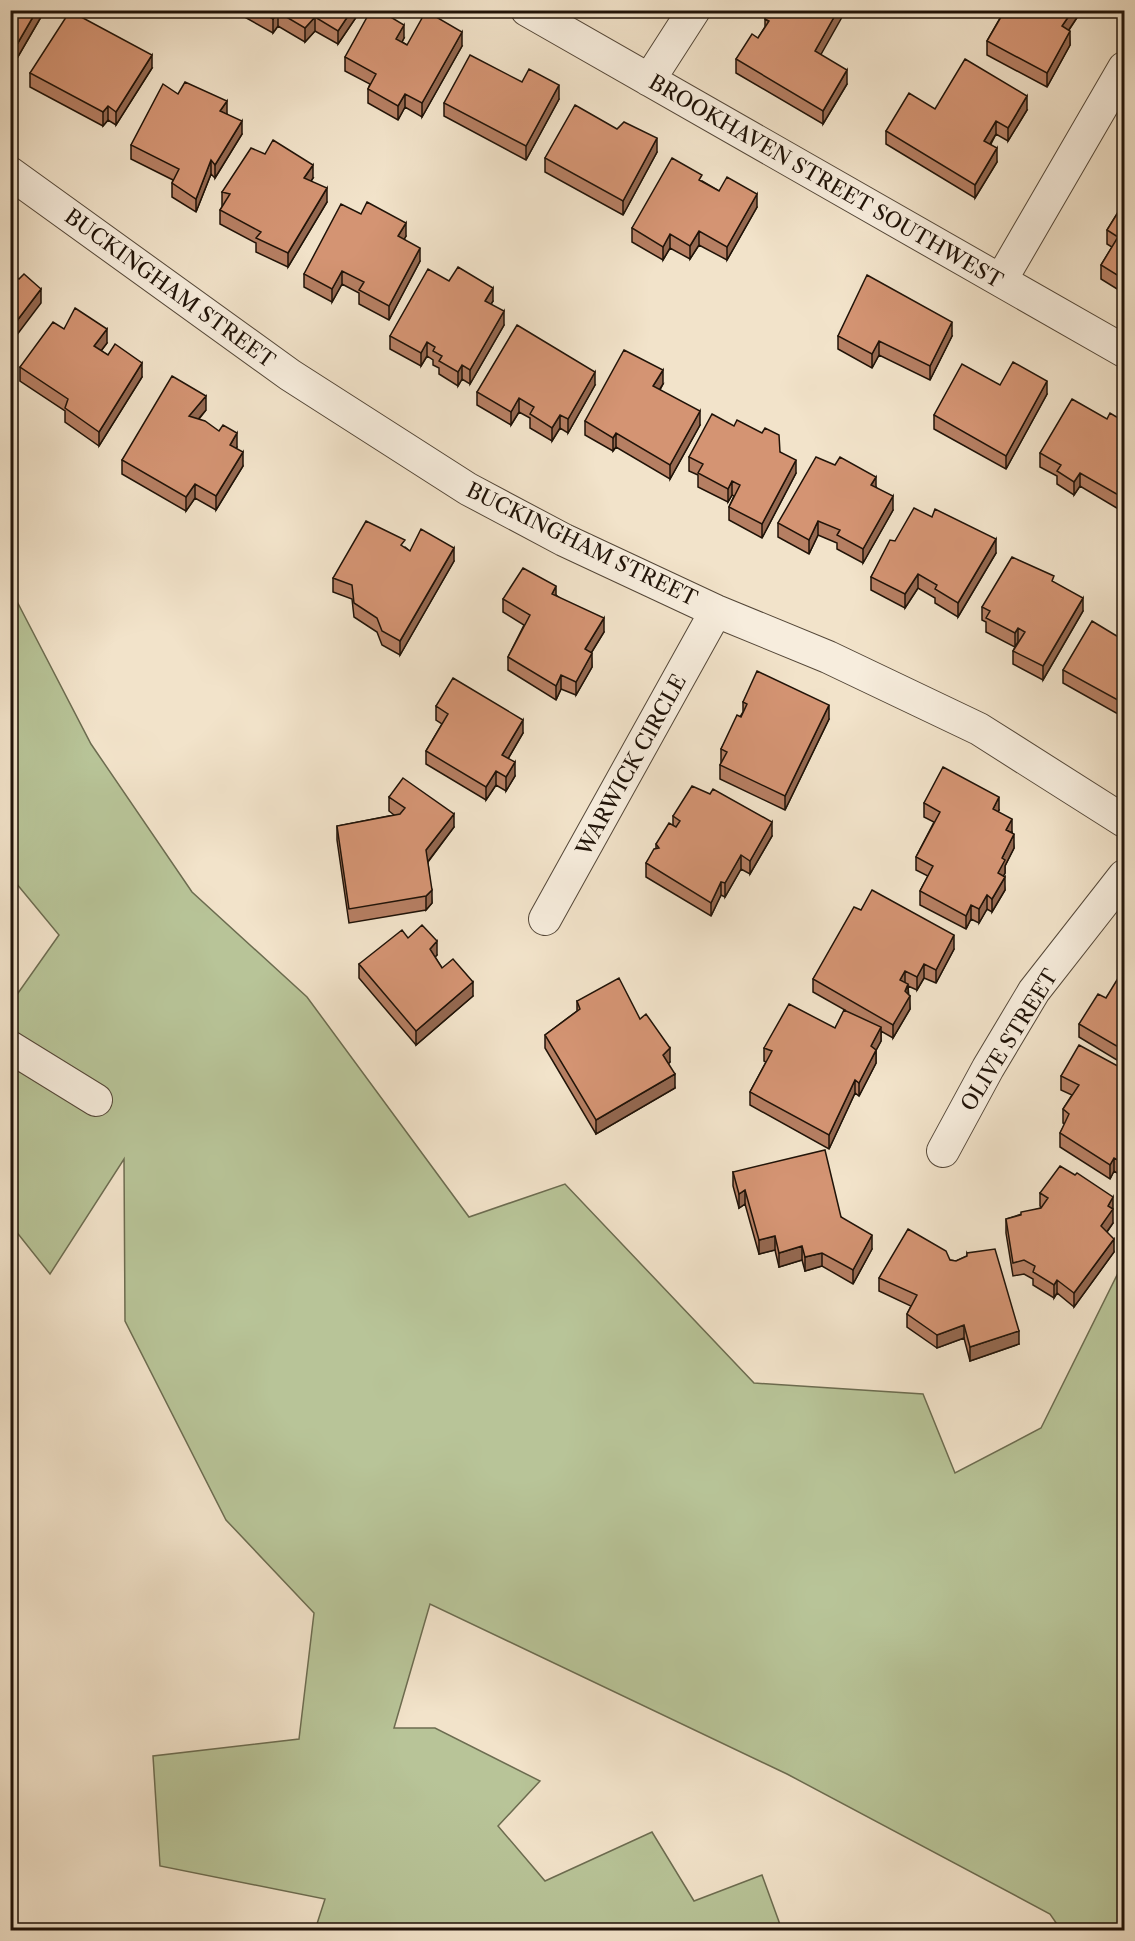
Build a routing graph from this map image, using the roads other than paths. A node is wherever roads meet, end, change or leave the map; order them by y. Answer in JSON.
{"nodes":[{"id":1,"x":527,"y":10,"type":"edge"},
{"id":2,"x":694,"y":10,"type":"edge"},
{"id":3,"x":1125,"y":68,"type":"edge"},
{"id":4,"x":649,"y":80,"type":"junction"},
{"id":5,"x":10,"y":173,"type":"edge"},
{"id":6,"x":1001,"y":280,"type":"junction"},
{"id":7,"x":1125,"y":351,"type":"edge"},
{"id":8,"x":716,"y":610,"type":"junction"},
{"id":9,"x":1125,"y":820,"type":"edge"},
{"id":10,"x":1125,"y":876,"type":"edge"},
{"id":11,"x":545,"y":919,"type":"dead end"},
{"id":12,"x":10,"y":1047,"type":"edge"},
{"id":13,"x":96,"y":1100,"type":"dead end"},
{"id":14,"x":943,"y":1151,"type":"dead end"}],
"edges":[{"from":1,"to":4,"type":"street","name":"BROOKHAVEN STREET SOUTHWEST"},
{"from":2,"to":4,"type":"street"},
{"from":3,"to":6,"type":"street"},
{"from":4,"to":6,"type":"street","name":"BROOKHAVEN STREET SOUTHWEST"},
{"from":5,"to":8,"type":"street","name":"BUCKINGHAM STREET"},
{"from":6,"to":7,"type":"street","name":"BROOKHAVEN STREET SOUTHWEST"},
{"from":8,"to":9,"type":"street","name":"BUCKINGHAM STREET"},
{"from":8,"to":11,"type":"street","name":"WARWICK CIRCLE"},
{"from":10,"to":14,"type":"street","name":"OLIVE STREET"},
{"from":12,"to":13,"type":"street"}]}
